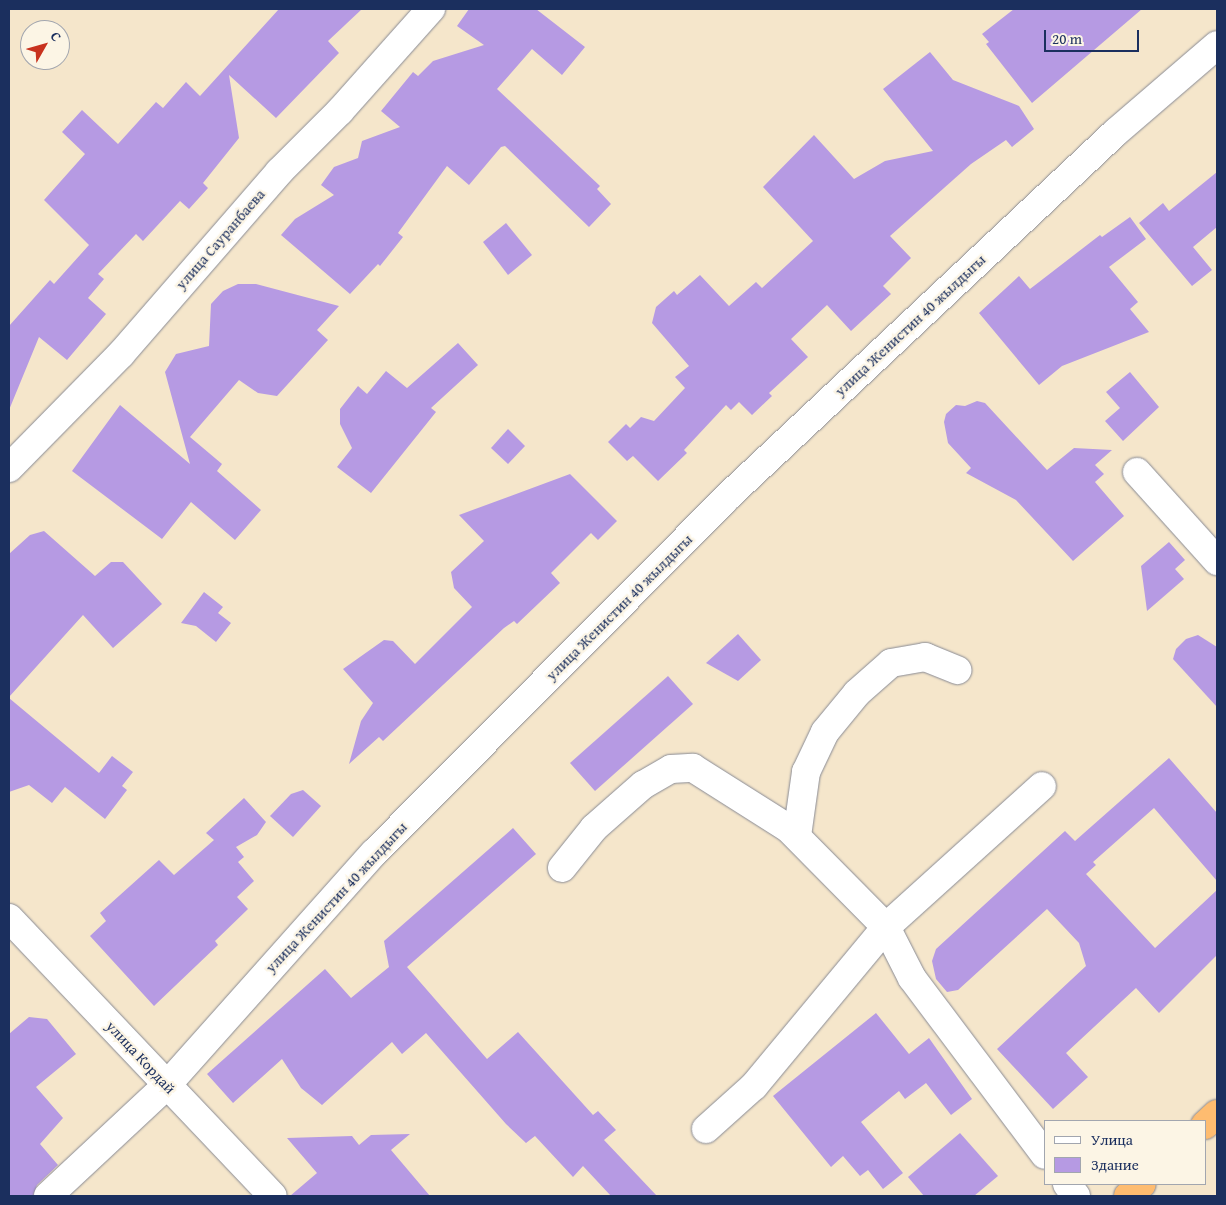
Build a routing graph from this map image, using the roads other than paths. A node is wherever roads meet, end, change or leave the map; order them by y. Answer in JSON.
{"nodes":[{"id":1,"x":430,"y":9,"type":"edge"},
{"id":2,"x":1217,"y":45,"type":"edge"},
{"id":3,"x":9,"y":468,"type":"edge"},
{"id":4,"x":1137,"y":472,"type":"dead end"},
{"id":5,"x":1217,"y":561,"type":"edge"},
{"id":6,"x":958,"y":670,"type":"dead end"},
{"id":7,"x":1042,"y":786,"type":"dead end"},
{"id":8,"x":797,"y":836,"type":"junction"},
{"id":9,"x":562,"y":868,"type":"dead end"},
{"id":10,"x":9,"y":918,"type":"edge"},
{"id":11,"x":886,"y":926,"type":"junction"},
{"id":12,"x":167,"y":1085,"type":"junction"},
{"id":13,"x":1217,"y":1114,"type":"edge"},
{"id":14,"x":1206,"y":1124,"type":"edge"},
{"id":15,"x":706,"y":1129,"type":"dead end"},
{"id":16,"x":1044,"y":1154,"type":"edge"},
{"id":17,"x":1067,"y":1185,"type":"edge"},
{"id":18,"x":1141,"y":1185,"type":"edge"},
{"id":19,"x":48,"y":1196,"type":"edge"},
{"id":20,"x":273,"y":1196,"type":"edge"},
{"id":21,"x":1076,"y":1196,"type":"edge"},
{"id":22,"x":1128,"y":1196,"type":"edge"}],
"edges":[{"from":1,"to":3,"type":"street","name":"улица Сауранбаева"},
{"from":2,"to":12,"type":"street","name":"улица Женистин 40 жылдыгы"},
{"from":4,"to":5,"type":"street"},
{"from":6,"to":8,"type":"street"},
{"from":7,"to":11,"type":"street"},
{"from":8,"to":9,"type":"street"},
{"from":8,"to":11,"type":"street"},
{"from":10,"to":12,"type":"street","name":"улица Кордай"},
{"from":11,"to":15,"type":"street"},
{"from":11,"to":16,"type":"street"},
{"from":12,"to":19,"type":"street","name":"улица Женистин 40 жылдыгы"},
{"from":12,"to":20,"type":"street","name":"улица Кордай"},
{"from":13,"to":14,"type":"highway"},
{"from":17,"to":21,"type":"street"},
{"from":18,"to":22,"type":"highway"}]}
